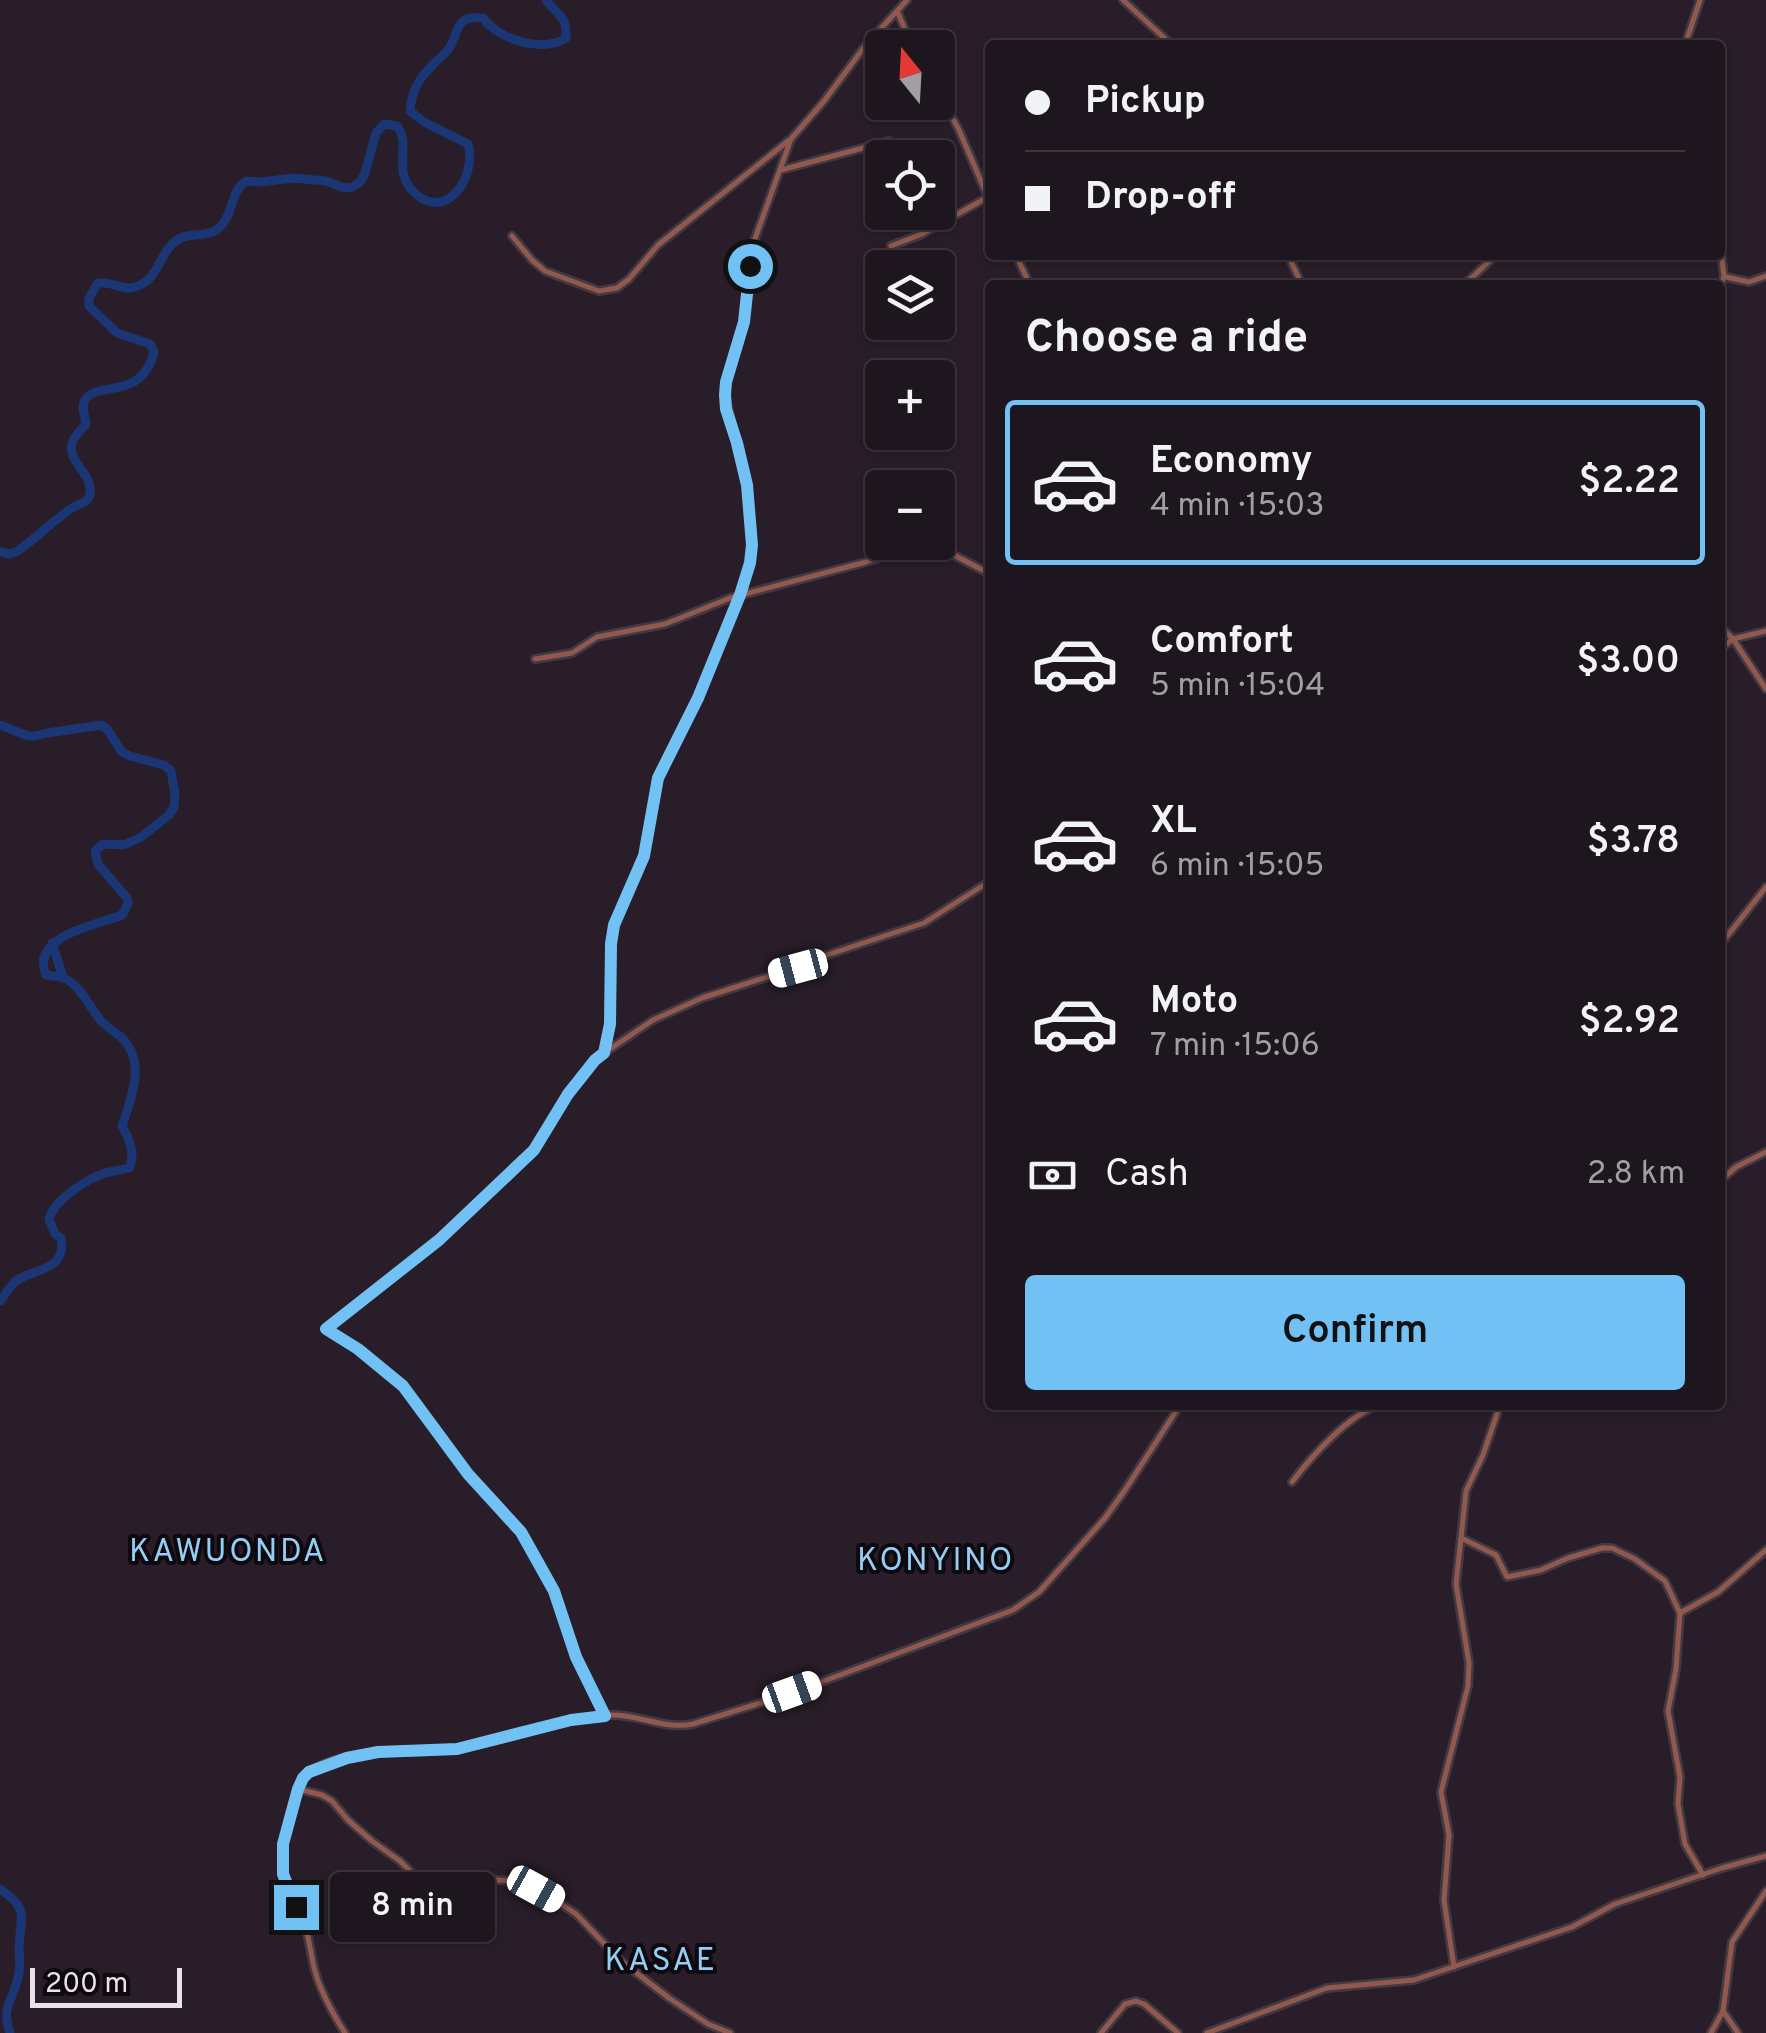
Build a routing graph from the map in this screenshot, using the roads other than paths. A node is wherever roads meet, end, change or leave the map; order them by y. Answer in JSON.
{"nodes":[{"id":1,"x":907,"y":0,"type":"edge"},
{"id":2,"x":1123,"y":0,"type":"edge"},
{"id":3,"x":1700,"y":0,"type":"edge"},
{"id":4,"x":898,"y":13,"type":"dead end"},
{"id":5,"x":905,"y":30,"type":"edge"},
{"id":6,"x":1167,"y":40,"type":"edge"},
{"id":7,"x":1687,"y":40,"type":"edge"},
{"id":8,"x":954,"y":120,"type":"edge"},
{"id":9,"x":791,"y":139,"type":"junction"},
{"id":10,"x":865,"y":147,"type":"edge"},
{"id":11,"x":779,"y":170,"type":"junction"},
{"id":12,"x":985,"y":191,"type":"edge"},
{"id":13,"x":985,"y":202,"type":"edge"},
{"id":14,"x":512,"y":236,"type":"dead end"},
{"id":15,"x":890,"y":246,"type":"dead end"},
{"id":16,"x":1491,"y":260,"type":"edge"},
{"id":17,"x":1722,"y":260,"type":"edge"},
{"id":18,"x":1724,"y":276,"type":"junction"},
{"id":19,"x":1766,"y":276,"type":"edge"},
{"id":20,"x":1469,"y":280,"type":"edge"},
{"id":21,"x":1723,"y":280,"type":"edge"},
{"id":22,"x":985,"y":571,"type":"edge"},
{"id":23,"x":740,"y":595,"type":"junction"},
{"id":24,"x":1766,"y":630,"type":"edge"},
{"id":25,"x":1725,"y":631,"type":"edge"},
{"id":26,"x":1733,"y":639,"type":"junction"},
{"id":27,"x":1725,"y":645,"type":"edge"},
{"id":28,"x":535,"y":659,"type":"dead end"},
{"id":29,"x":1766,"y":689,"type":"edge"},
{"id":30,"x":985,"y":884,"type":"edge"},
{"id":31,"x":1766,"y":887,"type":"edge"},
{"id":32,"x":1725,"y":939,"type":"edge"},
{"id":33,"x":604,"y":1053,"type":"junction"},
{"id":34,"x":1766,"y":1152,"type":"edge"},
{"id":35,"x":1725,"y":1177,"type":"edge"},
{"id":36,"x":1177,"y":1410,"type":"edge"},
{"id":37,"x":1365,"y":1410,"type":"edge"},
{"id":38,"x":1498,"y":1410,"type":"edge"},
{"id":39,"x":1292,"y":1482,"type":"dead end"},
{"id":40,"x":1461,"y":1538,"type":"junction"},
{"id":41,"x":1766,"y":1550,"type":"edge"},
{"id":42,"x":1680,"y":1614,"type":"junction"},
{"id":43,"x":605,"y":1716,"type":"junction"},
{"id":44,"x":298,"y":1789,"type":"junction"},
{"id":45,"x":1766,"y":1856,"type":"edge"},
{"id":46,"x":1703,"y":1874,"type":"junction"},
{"id":47,"x":1766,"y":1891,"type":"edge"},
{"id":48,"x":1454,"y":1967,"type":"junction"},
{"id":49,"x":1723,"y":2011,"type":"junction"},
{"id":50,"x":345,"y":2033,"type":"edge"},
{"id":51,"x":730,"y":2033,"type":"edge"},
{"id":52,"x":1101,"y":2033,"type":"edge"},
{"id":53,"x":1178,"y":2033,"type":"edge"},
{"id":54,"x":1207,"y":2033,"type":"edge"},
{"id":55,"x":1711,"y":2033,"type":"edge"},
{"id":56,"x":1738,"y":2033,"type":"edge"}],
"edges":[{"from":1,"to":9,"type":"street"},
{"from":2,"to":6,"type":"street"},
{"from":3,"to":7,"type":"street"},
{"from":4,"to":5,"type":"street"},
{"from":8,"to":12,"type":"street"},
{"from":9,"to":11,"type":"street"},
{"from":9,"to":14,"type":"street"},
{"from":10,"to":11,"type":"street"},
{"from":11,"to":23,"type":"street"},
{"from":13,"to":15,"type":"street"},
{"from":16,"to":20,"type":"street"},
{"from":17,"to":18,"type":"street"},
{"from":18,"to":19,"type":"street"},
{"from":18,"to":21,"type":"street"},
{"from":22,"to":23,"type":"street"},
{"from":23,"to":28,"type":"street"},
{"from":23,"to":33,"type":"street"},
{"from":24,"to":26,"type":"street"},
{"from":25,"to":26,"type":"street"},
{"from":26,"to":27,"type":"street"},
{"from":26,"to":29,"type":"street"},
{"from":30,"to":33,"type":"street"},
{"from":31,"to":32,"type":"street"},
{"from":33,"to":43,"type":"street"},
{"from":34,"to":35,"type":"street"},
{"from":36,"to":43,"type":"street"},
{"from":37,"to":39,"type":"street"},
{"from":38,"to":40,"type":"street"},
{"from":40,"to":42,"type":"street"},
{"from":40,"to":48,"type":"street"},
{"from":41,"to":42,"type":"street"},
{"from":42,"to":46,"type":"street"},
{"from":43,"to":44,"type":"street"},
{"from":44,"to":50,"type":"street"},
{"from":44,"to":51,"type":"street"},
{"from":45,"to":46,"type":"street"},
{"from":46,"to":48,"type":"street"},
{"from":47,"to":49,"type":"street"},
{"from":48,"to":54,"type":"street"},
{"from":49,"to":55,"type":"street"},
{"from":49,"to":56,"type":"street"},
{"from":52,"to":53,"type":"street"}]}
